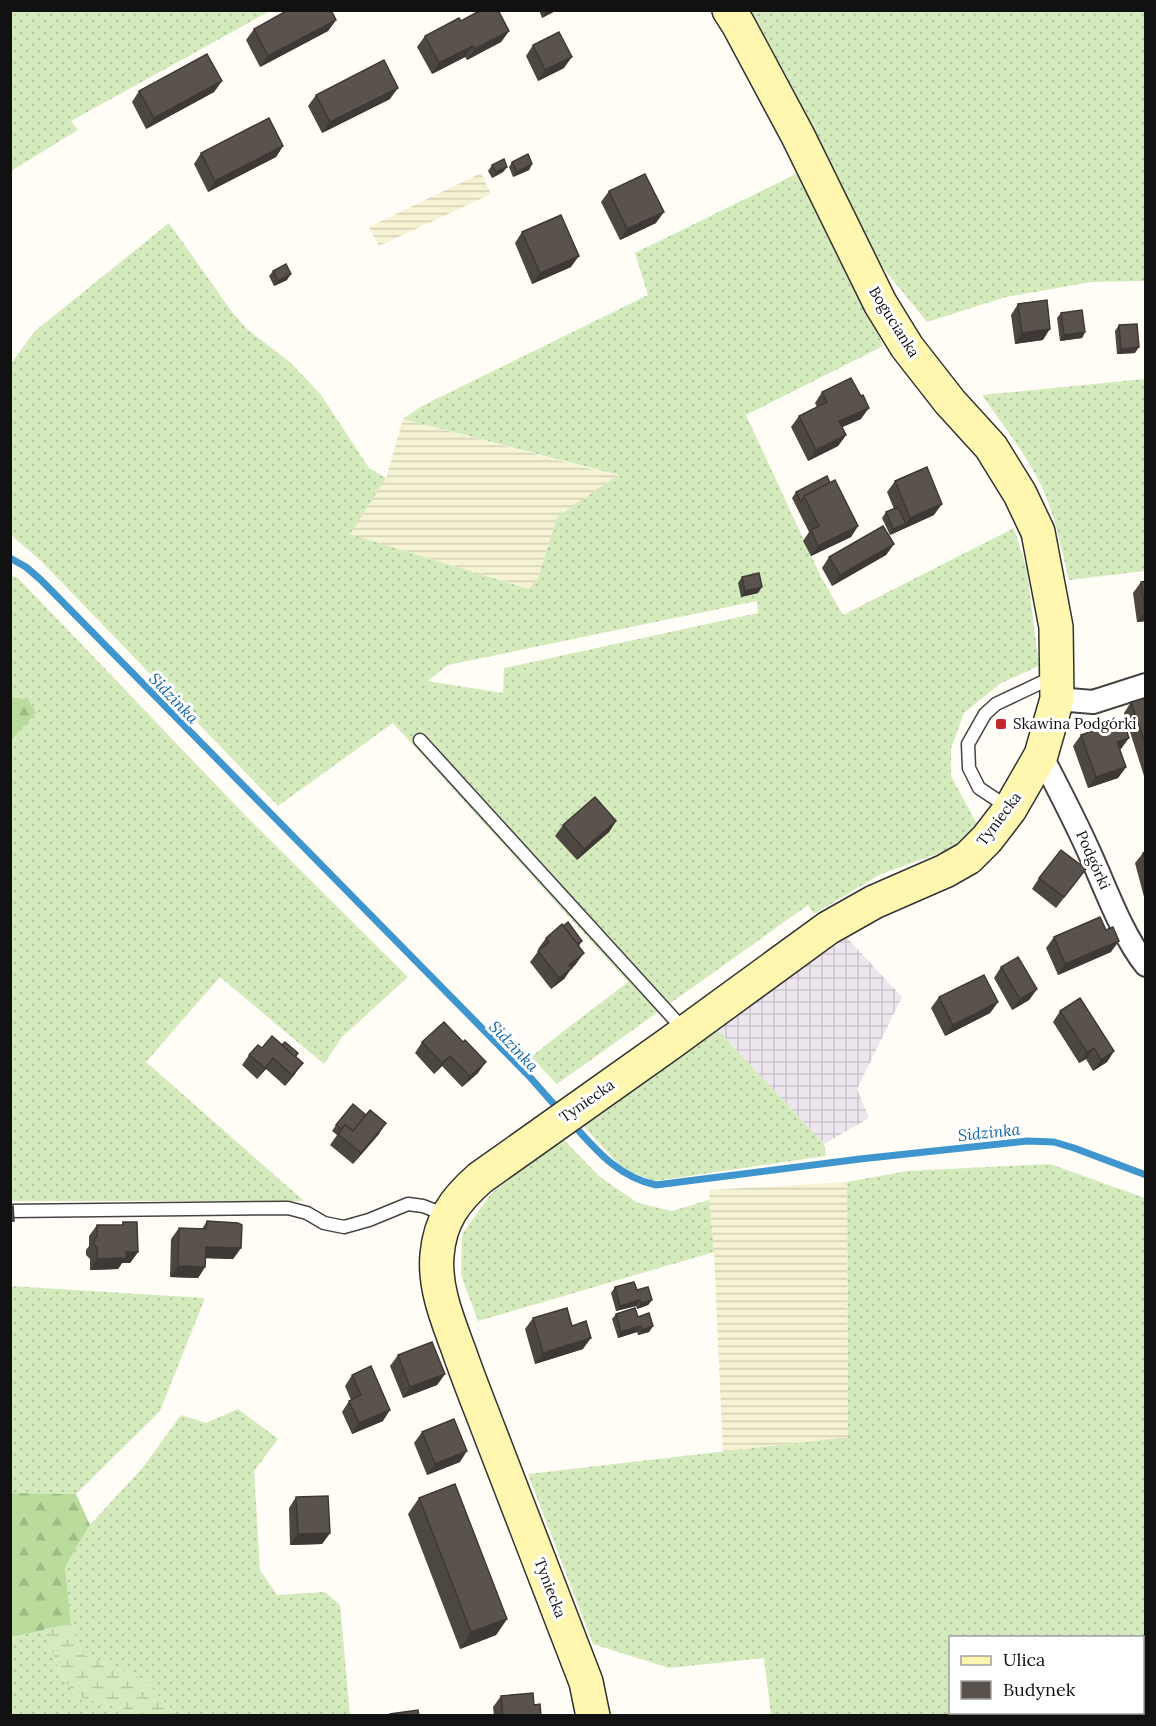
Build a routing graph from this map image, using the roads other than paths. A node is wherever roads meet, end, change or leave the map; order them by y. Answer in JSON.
{"nodes":[{"id":1,"x":729,"y":10,"type":"edge"},
{"id":2,"x":1056,"y":627,"type":"joint"},
{"id":3,"x":1146,"y":685,"type":"edge"},
{"id":4,"x":1057,"y":687,"type":"junction"},
{"id":5,"x":420,"y":740,"type":"dead end"},
{"id":6,"x":1041,"y":755,"type":"junction"},
{"id":7,"x":1010,"y":809,"type":"junction"},
{"id":8,"x":1146,"y":964,"type":"edge"},
{"id":9,"x":686,"y":1032,"type":"junction"},
{"id":10,"x":10,"y":1210,"type":"edge"},
{"id":11,"x":447,"y":1215,"type":"junction"},
{"id":12,"x":593,"y":1716,"type":"edge"}],
"edges":[{"from":1,"to":2,"type":"street","name":"Bogucianka"},
{"from":2,"to":4,"type":"street","name":"Tyniecka"},
{"from":3,"to":4,"type":"street"},
{"from":4,"to":6,"type":"street","name":"Tyniecka"},
{"from":4,"to":7,"type":"lane"},
{"from":5,"to":9,"type":"lane"},
{"from":6,"to":7,"type":"street","name":"Tyniecka"},
{"from":6,"to":8,"type":"street","name":"Podgórki"},
{"from":7,"to":9,"type":"street","name":"Tyniecka"},
{"from":9,"to":11,"type":"street","name":"Tyniecka"},
{"from":10,"to":11,"type":"lane"},
{"from":11,"to":12,"type":"street","name":"Tyniecka"}]}
